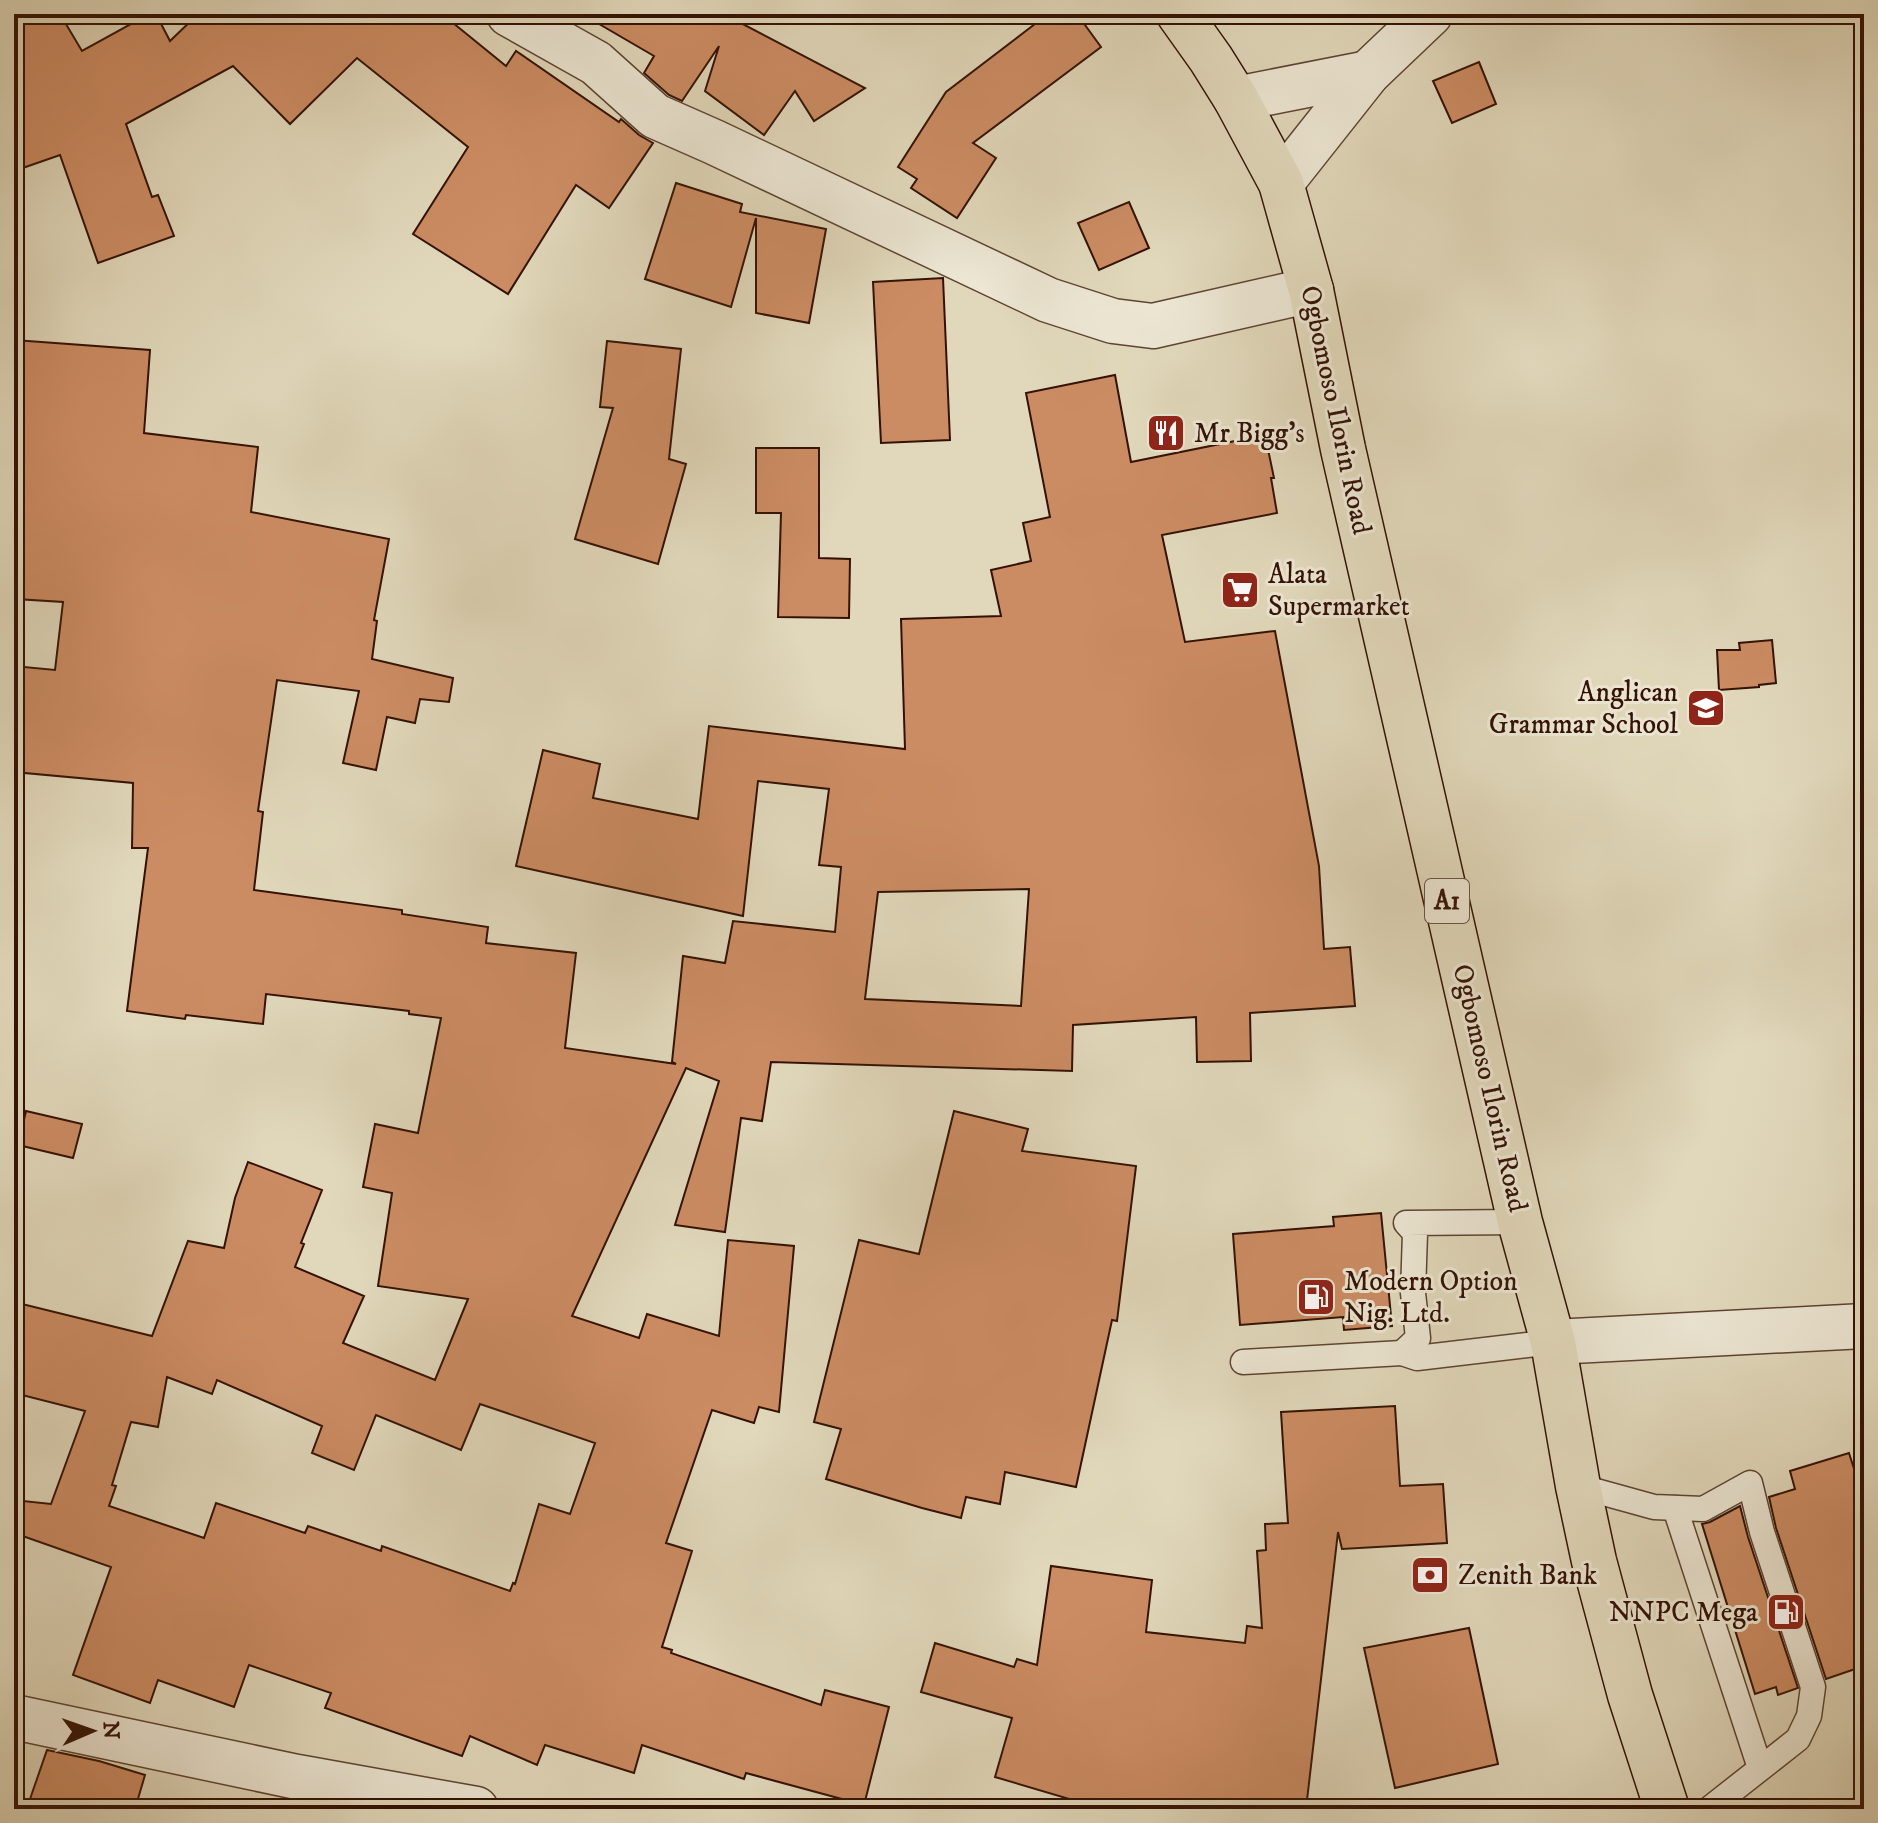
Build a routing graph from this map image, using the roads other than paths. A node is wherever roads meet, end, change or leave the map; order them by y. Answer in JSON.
{"nodes":[{"id":1,"x":509,"y":14,"type":"edge"},
{"id":2,"x":1179,"y":14,"type":"edge"},
{"id":3,"x":1430,"y":14,"type":"edge"},
{"id":4,"x":1368,"y":73,"type":"junction"},
{"id":5,"x":1236,"y":99,"type":"junction"},
{"id":6,"x":1281,"y":183,"type":"junction"},
{"id":7,"x":1311,"y":290,"type":"junction"},
{"id":8,"x":1520,"y":1222,"type":"junction"},
{"id":9,"x":1864,"y":1326,"type":"edge"},
{"id":10,"x":1553,"y":1342,"type":"junction"},
{"id":11,"x":1402,"y":1353,"type":"junction"},
{"id":12,"x":1243,"y":1362,"type":"dead end"},
{"id":13,"x":1578,"y":1486,"type":"junction"},
{"id":14,"x":1675,"y":1508,"type":"junction"},
{"id":15,"x":14,"y":1717,"type":"edge"},
{"id":16,"x":1760,"y":1768,"type":"junction"},
{"id":17,"x":476,"y":1809,"type":"edge"},
{"id":18,"x":1667,"y":1809,"type":"edge"},
{"id":19,"x":1709,"y":1809,"type":"edge"}],
"edges":[{"from":1,"to":7,"type":"street"},
{"from":2,"to":5,"type":"highway","name":"Ogbomoso Ilorin Road","number":"A1"},
{"from":3,"to":4,"type":"street"},
{"from":4,"to":5,"type":"street"},
{"from":4,"to":6,"type":"street"},
{"from":5,"to":6,"type":"highway","name":"Ogbomoso Ilorin Road","number":"A1"},
{"from":6,"to":7,"type":"highway","name":"Ogbomoso Ilorin Road","number":"A1"},
{"from":7,"to":8,"type":"highway","name":"Ogbomoso Ilorin Road","number":"A1"},
{"from":8,"to":10,"type":"highway","name":"Ogbomoso Ilorin Road","number":"A1"},
{"from":8,"to":11,"type":"lane"},
{"from":9,"to":10,"type":"street"},
{"from":10,"to":11,"type":"lane"},
{"from":10,"to":13,"type":"highway","name":"Ogbomoso Ilorin Road","number":"A1"},
{"from":11,"to":12,"type":"lane"},
{"from":13,"to":14,"type":"lane"},
{"from":13,"to":18,"type":"highway","name":"Ogbomoso Ilorin Road","number":"A1"},
{"from":14,"to":16,"type":"lane"},
{"from":14,"to":16,"type":"lane"},
{"from":15,"to":17,"type":"street"},
{"from":16,"to":19,"type":"lane"}]}
